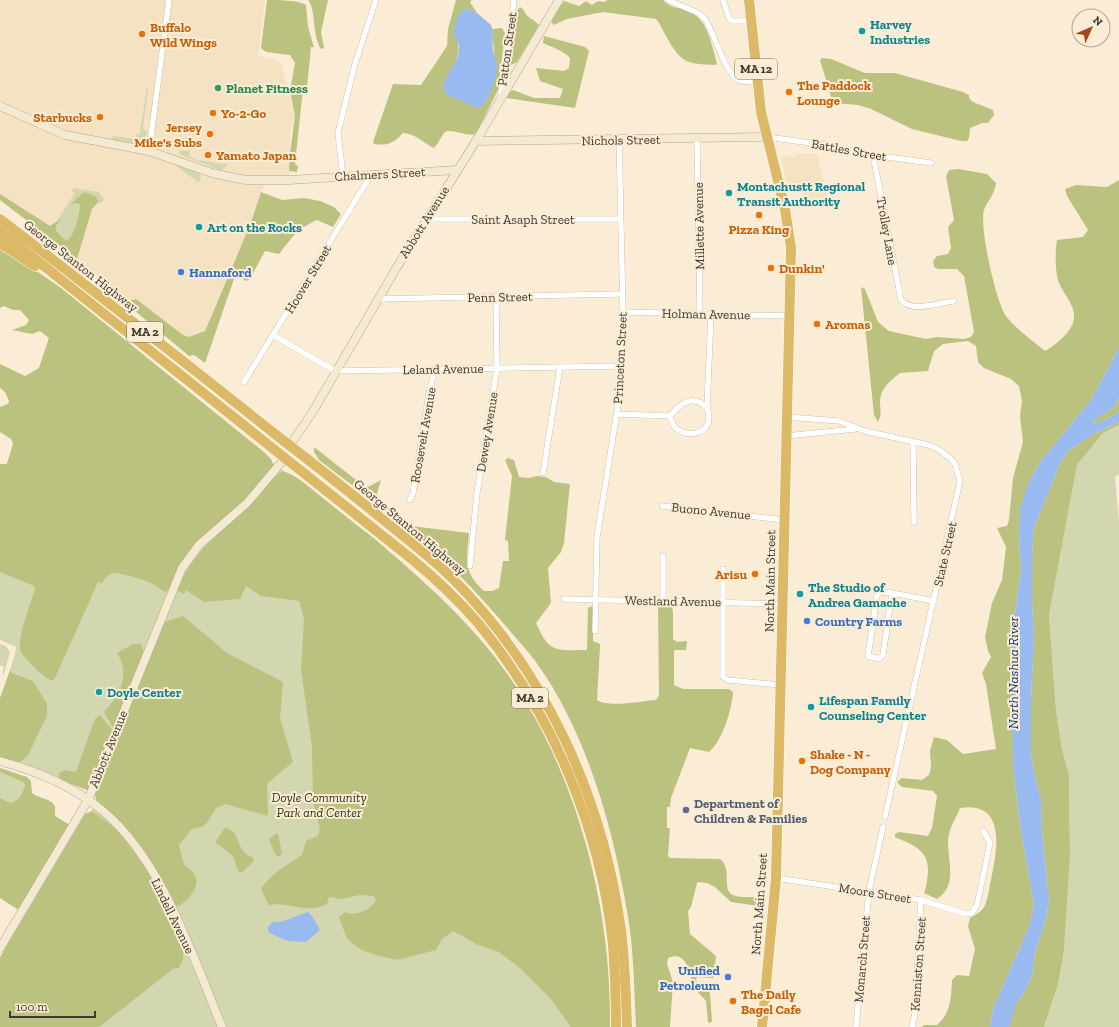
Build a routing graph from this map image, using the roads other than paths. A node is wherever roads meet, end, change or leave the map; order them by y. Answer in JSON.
{"nodes":[{"id":1,"x":169,"y":0,"type":"edge"},
{"id":2,"x":376,"y":0,"type":"edge"},
{"id":3,"x":514,"y":0,"type":"edge"},
{"id":4,"x":559,"y":0,"type":"edge"},
{"id":5,"x":668,"y":0,"type":"edge"},
{"id":6,"x":723,"y":0,"type":"edge"},
{"id":7,"x":749,"y":0,"type":"edge"},
{"id":8,"x":752,"y":21,"type":"junction"},
{"id":9,"x":758,"y":81,"type":"junction"},
{"id":10,"x":500,"y":97,"type":"junction"},
{"id":11,"x":0,"y":106,"type":"edge"},
{"id":12,"x":767,"y":137,"type":"junction"},
{"id":13,"x":697,"y":138,"type":"junction"},
{"id":14,"x":619,"y":139,"type":"junction"},
{"id":15,"x":476,"y":141,"type":"junction"},
{"id":16,"x":149,"y":151,"type":"junction"},
{"id":17,"x":873,"y":155,"type":"junction"},
{"id":18,"x":931,"y":163,"type":"dead end"},
{"id":19,"x":457,"y":170,"type":"junction"},
{"id":20,"x":371,"y":175,"type":"junction"},
{"id":21,"x":343,"y":176,"type":"junction"},
{"id":22,"x":0,"y":219,"type":"edge"},
{"id":23,"x":426,"y":219,"type":"junction"},
{"id":24,"x":620,"y":220,"type":"junction"},
{"id":25,"x":0,"y":231,"type":"edge"},
{"id":26,"x":0,"y":243,"type":"edge"},
{"id":27,"x":622,"y":294,"type":"junction"},
{"id":28,"x":496,"y":297,"type":"junction"},
{"id":29,"x":378,"y":299,"type":"junction"},
{"id":30,"x":954,"y":301,"type":"dead end"},
{"id":31,"x":90,"y":302,"type":"junction"},
{"id":32,"x":623,"y":312,"type":"junction"},
{"id":33,"x":700,"y":314,"type":"junction"},
{"id":34,"x":711,"y":314,"type":"junction"},
{"id":35,"x":790,"y":316,"type":"junction"},
{"id":36,"x":273,"y":335,"type":"junction"},
{"id":37,"x":622,"y":366,"type":"junction"},
{"id":38,"x":560,"y":367,"type":"junction"},
{"id":39,"x":497,"y":368,"type":"junction"},
{"id":40,"x":435,"y":369,"type":"junction"},
{"id":41,"x":335,"y":371,"type":"junction"},
{"id":42,"x":244,"y":382,"type":"dead end"},
{"id":43,"x":707,"y":408,"type":"junction"},
{"id":44,"x":617,"y":414,"type":"junction"},
{"id":45,"x":670,"y":416,"type":"junction"},
{"id":46,"x":786,"y":417,"type":"junction"},
{"id":47,"x":857,"y":428,"type":"junction"},
{"id":48,"x":786,"y":436,"type":"junction"},
{"id":49,"x":913,"y":442,"type":"junction"},
{"id":50,"x":290,"y":445,"type":"junction"},
{"id":51,"x":285,"y":458,"type":"junction"},
{"id":52,"x":543,"y":473,"type":"dead end"},
{"id":53,"x":410,"y":500,"type":"dead end"},
{"id":54,"x":662,"y":506,"type":"dead end"},
{"id":55,"x":784,"y":520,"type":"junction"},
{"id":56,"x":914,"y":522,"type":"dead end"},
{"id":57,"x":663,"y":556,"type":"dead end"},
{"id":58,"x":470,"y":566,"type":"dead end"},
{"id":59,"x":723,"y":569,"type":"dead end"},
{"id":60,"x":892,"y":593,"type":"junction"},
{"id":61,"x":564,"y":599,"type":"dead end"},
{"id":62,"x":595,"y":599,"type":"junction"},
{"id":63,"x":663,"y":601,"type":"junction"},
{"id":64,"x":724,"y":602,"type":"junction"},
{"id":65,"x":934,"y":602,"type":"junction"},
{"id":66,"x":782,"y":604,"type":"junction"},
{"id":67,"x":594,"y":631,"type":"dead end"},
{"id":68,"x":780,"y":685,"type":"junction"},
{"id":69,"x":0,"y":761,"type":"edge"},
{"id":70,"x":88,"y":800,"type":"junction"},
{"id":71,"x":885,"y":818,"type":"dead end"},
{"id":72,"x":883,"y":827,"type":"dead end"},
{"id":73,"x":983,"y":831,"type":"dead end"},
{"id":74,"x":776,"y":878,"type":"junction"},
{"id":75,"x":869,"y":891,"type":"junction"},
{"id":76,"x":921,"y":900,"type":"junction"},
{"id":77,"x":0,"y":948,"type":"edge"},
{"id":78,"x":222,"y":1027,"type":"edge"},
{"id":79,"x":616,"y":1027,"type":"edge"},
{"id":80,"x":627,"y":1027,"type":"edge"},
{"id":81,"x":762,"y":1027,"type":"edge"},
{"id":82,"x":856,"y":1027,"type":"edge"},
{"id":83,"x":912,"y":1027,"type":"edge"}],
"edges":[{"from":1,"to":16,"type":"street"},
{"from":2,"to":21,"type":"street"},
{"from":3,"to":10,"type":"street","name":"Patton Street"},
{"from":4,"to":10,"type":"street","name":"Abbott Avenue"},
{"from":5,"to":9,"type":"street"},
{"from":6,"to":8,"type":"street"},
{"from":7,"to":8,"type":"highway","number":"MA 12"},
{"from":8,"to":9,"type":"highway","number":"MA 12"},
{"from":9,"to":12,"type":"highway","number":"MA 12"},
{"from":10,"to":15,"type":"street","name":"Abbott Avenue"},
{"from":11,"to":16,"type":"street","name":"Chalmers Street"},
{"from":12,"to":13,"type":"street","name":"Nichols Street"},
{"from":12,"to":17,"type":"street","name":"Battles Street"},
{"from":12,"to":35,"type":"highway","name":"North Main Street","number":"MA 12"},
{"from":13,"to":14,"type":"street","name":"Nichols Street"},
{"from":13,"to":33,"type":"street","name":"Millette Avenue"},
{"from":14,"to":15,"type":"street","name":"Nichols Street"},
{"from":14,"to":24,"type":"street","name":"Princeton Street"},
{"from":15,"to":19,"type":"street","name":"Abbott Avenue"},
{"from":16,"to":21,"type":"street","name":"Chalmers Street"},
{"from":17,"to":18,"type":"street","name":"Battles Street"},
{"from":17,"to":30,"type":"street","name":"Trolley Lane"},
{"from":19,"to":20,"type":"street","name":"Chalmers Street"},
{"from":19,"to":23,"type":"street","name":"Abbott Avenue"},
{"from":20,"to":21,"type":"street","name":"Chalmers Street"},
{"from":20,"to":36,"type":"street","name":"Hoover Street"},
{"from":22,"to":50,"type":"highway","name":"George Stanton Highway","number":"MA 2"},
{"from":23,"to":24,"type":"street","name":"Saint Asaph Street"},
{"from":23,"to":29,"type":"street","name":"Abbott Avenue"},
{"from":24,"to":27,"type":"street","name":"Princeton Street"},
{"from":25,"to":31,"type":"highway","name":"George Stanton Highway","number":"MA 2"},
{"from":26,"to":31,"type":"highway"},
{"from":27,"to":28,"type":"street","name":"Penn Street"},
{"from":27,"to":32,"type":"street","name":"Princeton Street"},
{"from":28,"to":29,"type":"street","name":"Penn Street"},
{"from":28,"to":39,"type":"street","name":"Dewey Avenue"},
{"from":29,"to":41,"type":"street","name":"Abbott Avenue"},
{"from":31,"to":51,"type":"highway","name":"George Stanton Highway","number":"MA 2"},
{"from":32,"to":33,"type":"street","name":"Holman Avenue"},
{"from":32,"to":37,"type":"street","name":"Princeton Street"},
{"from":33,"to":34,"type":"street","name":"Holman Avenue"},
{"from":34,"to":35,"type":"street","name":"Holman Avenue"},
{"from":34,"to":43,"type":"street"},
{"from":35,"to":46,"type":"highway","name":"North Main Street","number":"MA 12"},
{"from":36,"to":41,"type":"street"},
{"from":36,"to":42,"type":"street","name":"Hoover Street"},
{"from":37,"to":38,"type":"street","name":"Leland Avenue"},
{"from":37,"to":44,"type":"street","name":"Princeton Street"},
{"from":38,"to":39,"type":"street","name":"Leland Avenue"},
{"from":38,"to":52,"type":"street"},
{"from":39,"to":40,"type":"street","name":"Leland Avenue"},
{"from":39,"to":58,"type":"street","name":"Dewey Avenue"},
{"from":40,"to":41,"type":"street","name":"Leland Avenue"},
{"from":40,"to":53,"type":"street","name":"Roosevelt Avenue"},
{"from":41,"to":50,"type":"street","name":"Abbott Avenue"},
{"from":43,"to":45,"type":"street"},
{"from":43,"to":45,"type":"street"},
{"from":44,"to":45,"type":"street"},
{"from":44,"to":62,"type":"street","name":"Princeton Street"},
{"from":46,"to":47,"type":"street","name":"State Street"},
{"from":46,"to":48,"type":"highway","name":"North Main Street","number":"MA 12"},
{"from":47,"to":48,"type":"street"},
{"from":47,"to":49,"type":"street","name":"State Street"},
{"from":48,"to":55,"type":"highway","name":"North Main Street","number":"MA 12"},
{"from":49,"to":56,"type":"street"},
{"from":49,"to":65,"type":"street","name":"State Street"},
{"from":50,"to":80,"type":"highway","name":"George Stanton Highway","number":"MA 2"},
{"from":51,"to":70,"type":"street","name":"Abbott Avenue"},
{"from":51,"to":79,"type":"highway","name":"George Stanton Highway","number":"MA 2"},
{"from":54,"to":55,"type":"street","name":"Buono Avenue"},
{"from":55,"to":66,"type":"highway","name":"North Main Street","number":"MA 12"},
{"from":57,"to":63,"type":"street"},
{"from":59,"to":64,"type":"street"},
{"from":60,"to":60,"type":"street"},
{"from":60,"to":65,"type":"street"},
{"from":61,"to":62,"type":"street","name":"Westland Avenue"},
{"from":62,"to":63,"type":"street","name":"Westland Avenue"},
{"from":62,"to":67,"type":"street","name":"Princeton Street"},
{"from":63,"to":64,"type":"street","name":"Westland Avenue"},
{"from":64,"to":66,"type":"street","name":"Westland Avenue"},
{"from":64,"to":68,"type":"street"},
{"from":65,"to":71,"type":"street","name":"State Street"},
{"from":66,"to":68,"type":"highway","name":"North Main Street","number":"MA 12"},
{"from":68,"to":74,"type":"highway","name":"North Main Street","number":"MA 12"},
{"from":69,"to":70,"type":"street","name":"Lindell Avenue"},
{"from":70,"to":77,"type":"street","name":"Abbott Avenue"},
{"from":70,"to":78,"type":"street","name":"Lindell Avenue"},
{"from":72,"to":75,"type":"street"},
{"from":73,"to":76,"type":"street","name":"Moore Street"},
{"from":74,"to":75,"type":"street","name":"Moore Street"},
{"from":74,"to":81,"type":"highway","name":"North Main Street","number":"MA 12"},
{"from":75,"to":76,"type":"street","name":"Moore Street"},
{"from":75,"to":82,"type":"street","name":"Monarch Street"},
{"from":76,"to":83,"type":"street","name":"Kenniston Street"}]}
